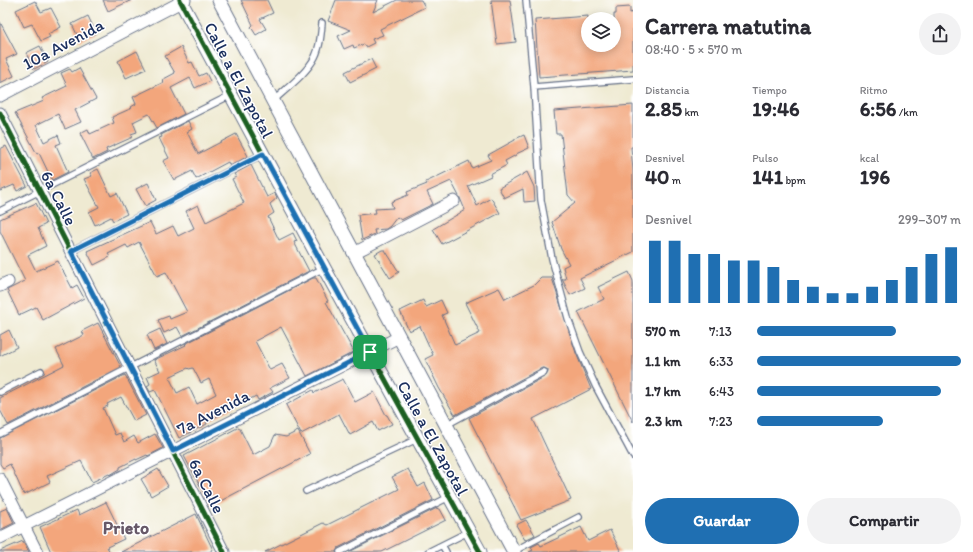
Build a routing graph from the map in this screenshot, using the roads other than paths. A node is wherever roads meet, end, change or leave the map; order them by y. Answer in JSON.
{"nodes":[{"id":1,"x":219,"y":0,"type":"edge"},
{"id":2,"x":526,"y":0,"type":"edge"},
{"id":3,"x":182,"y":1,"type":"edge"},
{"id":4,"x":322,"y":23,"type":"dead end"},
{"id":5,"x":633,"y":79,"type":"edge"},
{"id":6,"x":534,"y":87,"type":"junction"},
{"id":7,"x":231,"y":95,"type":"junction"},
{"id":8,"x":0,"y":96,"type":"edge"},
{"id":9,"x":273,"y":101,"type":"junction"},
{"id":10,"x":0,"y":113,"type":"edge"},
{"id":11,"x":263,"y":154,"type":"junction"},
{"id":12,"x":40,"y":192,"type":"junction"},
{"id":13,"x":454,"y":201,"type":"dead end"},
{"id":14,"x":0,"y":211,"type":"edge"},
{"id":15,"x":71,"y":251,"type":"junction"},
{"id":16,"x":354,"y":253,"type":"junction"},
{"id":17,"x":324,"y":268,"type":"junction"},
{"id":18,"x":399,"y":337,"type":"junction"},
{"id":19,"x":370,"y":352,"type":"junction"},
{"id":20,"x":131,"y":367,"type":"junction"},
{"id":21,"x":41,"y":371,"type":"dead end"},
{"id":22,"x":544,"y":372,"type":"dead end"},
{"id":23,"x":0,"y":392,"type":"edge"},
{"id":24,"x":446,"y":425,"type":"junction"},
{"id":25,"x":0,"y":434,"type":"edge"},
{"id":26,"x":418,"y":439,"type":"junction"},
{"id":27,"x":173,"y":451,"type":"junction"},
{"id":28,"x":633,"y":456,"type":"edge"},
{"id":29,"x":0,"y":479,"type":"edge"},
{"id":30,"x":306,"y":491,"type":"dead end"},
{"id":31,"x":449,"y":497,"type":"junction"},
{"id":32,"x":579,"y":517,"type":"dead end"},
{"id":33,"x":24,"y":526,"type":"junction"},
{"id":34,"x":469,"y":532,"type":"junction"},
{"id":35,"x":0,"y":538,"type":"edge"},
{"id":36,"x":442,"y":545,"type":"junction"},
{"id":37,"x":37,"y":552,"type":"edge"},
{"id":38,"x":224,"y":552,"type":"edge"},
{"id":39,"x":340,"y":552,"type":"edge"},
{"id":40,"x":428,"y":552,"type":"edge"},
{"id":41,"x":446,"y":552,"type":"edge"},
{"id":42,"x":480,"y":552,"type":"edge"},
{"id":43,"x":513,"y":552,"type":"edge"}],
"edges":[{"from":1,"to":9,"type":"street","name":"Calle a El Zapotal"},
{"from":2,"to":6,"type":"lane"},
{"from":3,"to":7,"type":"street","name":"Calle a El Zapotal"},
{"from":3,"to":8,"type":"street","name":"10a Avenida"},
{"from":4,"to":9,"type":"lane"},
{"from":5,"to":6,"type":"lane"},
{"from":6,"to":28,"type":"lane"},
{"from":7,"to":11,"type":"street","name":"Calle a El Zapotal"},
{"from":7,"to":12,"type":"lane"},
{"from":9,"to":16,"type":"street","name":"Calle a El Zapotal"},
{"from":10,"to":12,"type":"street","name":"6a Calle"},
{"from":11,"to":15,"type":"lane"},
{"from":11,"to":17,"type":"street","name":"Calle a El Zapotal"},
{"from":12,"to":14,"type":"lane"},
{"from":12,"to":15,"type":"street","name":"6a Calle"},
{"from":13,"to":16,"type":"street"},
{"from":15,"to":20,"type":"street","name":"6a Calle"},
{"from":16,"to":18,"type":"street","name":"Calle a El Zapotal"},
{"from":17,"to":19,"type":"street","name":"Calle a El Zapotal"},
{"from":17,"to":20,"type":"lane"},
{"from":18,"to":19,"type":"street","name":"7a Avenida"},
{"from":18,"to":24,"type":"street","name":"Calle a El Zapotal"},
{"from":19,"to":26,"type":"street","name":"Calle a El Zapotal"},
{"from":19,"to":27,"type":"street","name":"7a Avenida"},
{"from":20,"to":25,"type":"lane"},
{"from":20,"to":27,"type":"street","name":"6a Calle"},
{"from":21,"to":23,"type":"lane"},
{"from":22,"to":24,"type":"lane"},
{"from":24,"to":43,"type":"street","name":"Calle a El Zapotal"},
{"from":26,"to":30,"type":"lane"},
{"from":26,"to":31,"type":"street","name":"Calle a El Zapotal"},
{"from":27,"to":33,"type":"street","name":"7a Avenida"},
{"from":27,"to":38,"type":"street","name":"6a Calle"},
{"from":29,"to":33,"type":"street"},
{"from":31,"to":34,"type":"street","name":"Calle a El Zapotal"},
{"from":31,"to":39,"type":"lane"},
{"from":32,"to":43,"type":"lane"},
{"from":33,"to":35,"type":"street","name":"7a Avenida"},
{"from":33,"to":37,"type":"street"},
{"from":34,"to":36,"type":"lane"},
{"from":34,"to":42,"type":"street","name":"Calle a El Zapotal"},
{"from":36,"to":40,"type":"lane"},
{"from":36,"to":41,"type":"lane"}]}
